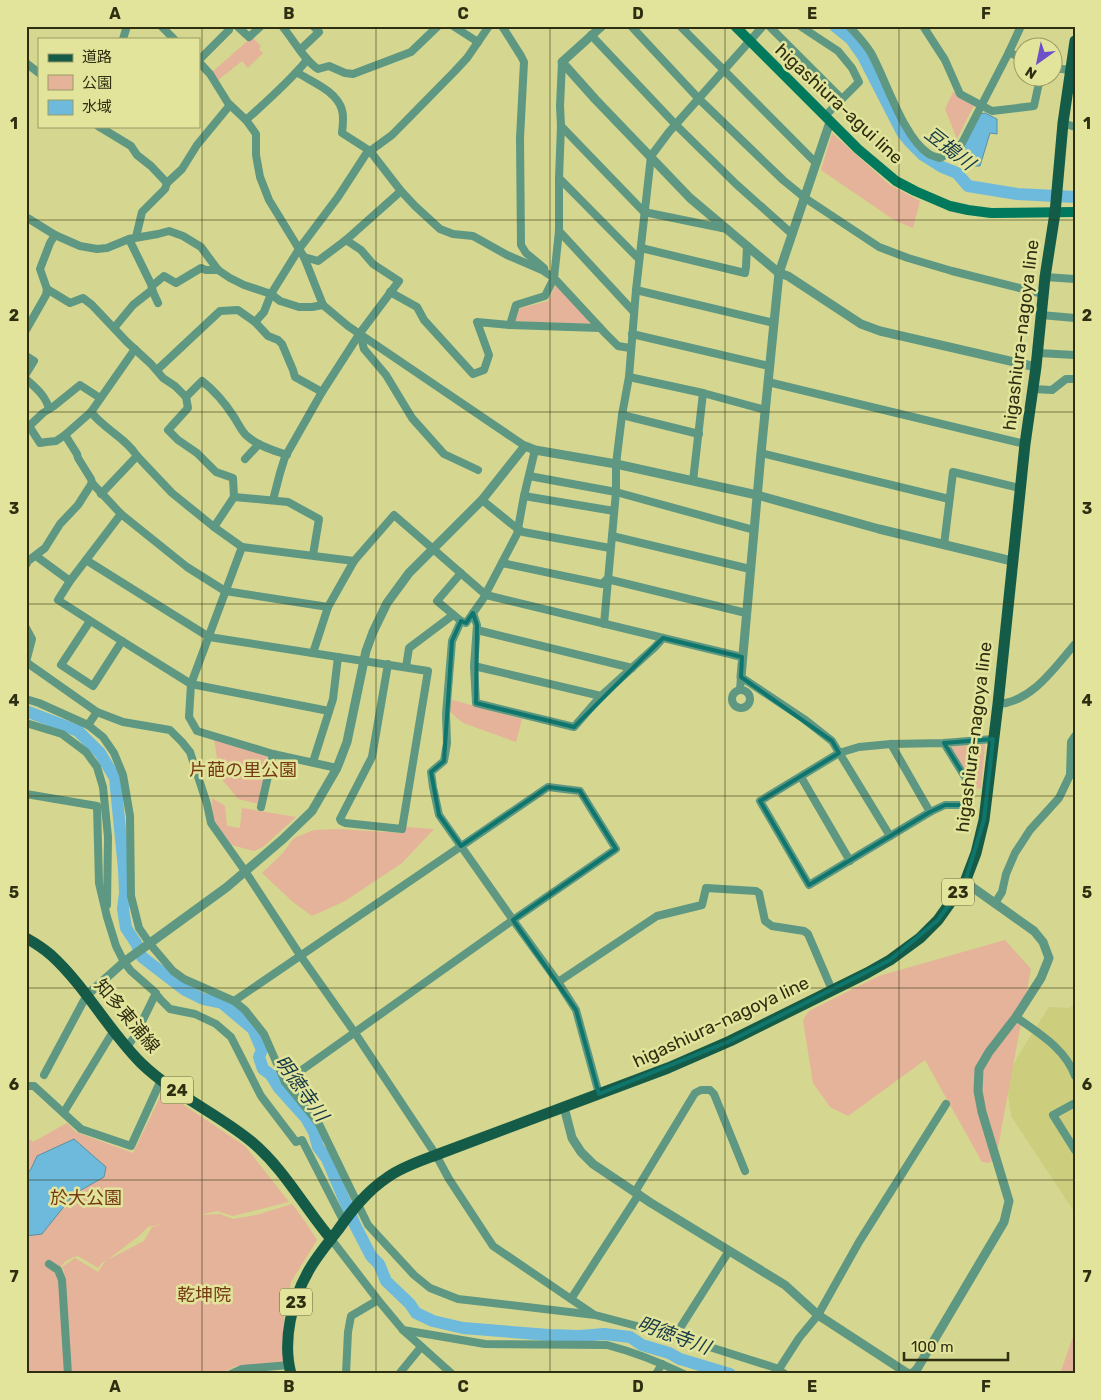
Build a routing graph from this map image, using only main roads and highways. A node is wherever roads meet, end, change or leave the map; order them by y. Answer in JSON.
{"nodes":[{"id":1,"x":735,"y":26,"type":"edge"},
{"id":2,"x":1075,"y":41,"type":"edge"},
{"id":3,"x":1075,"y":212,"type":"edge"},
{"id":4,"x":1055,"y":213,"type":"junction"},
{"id":5,"x":26,"y":938,"type":"edge"},
{"id":6,"x":331,"y":1239,"type":"junction"},
{"id":7,"x":290,"y":1369,"type":"edge"}],
"edges":[{"from":1,"to":4,"type":"main road","name":"higashiura-agui line"},
{"from":2,"to":4,"type":"main road","name":"higashiura-nagoya line","number":"23"},
{"from":3,"to":4,"type":"main road","name":"higashiura-agui line"},
{"from":4,"to":6,"type":"main road","name":"higashiura-nagoya line","number":"23"},
{"from":5,"to":6,"type":"main road","name":"知多東浦線","number":"24"},
{"from":6,"to":7,"type":"main road","name":"higashiura-nagoya line","number":"23"}]}
